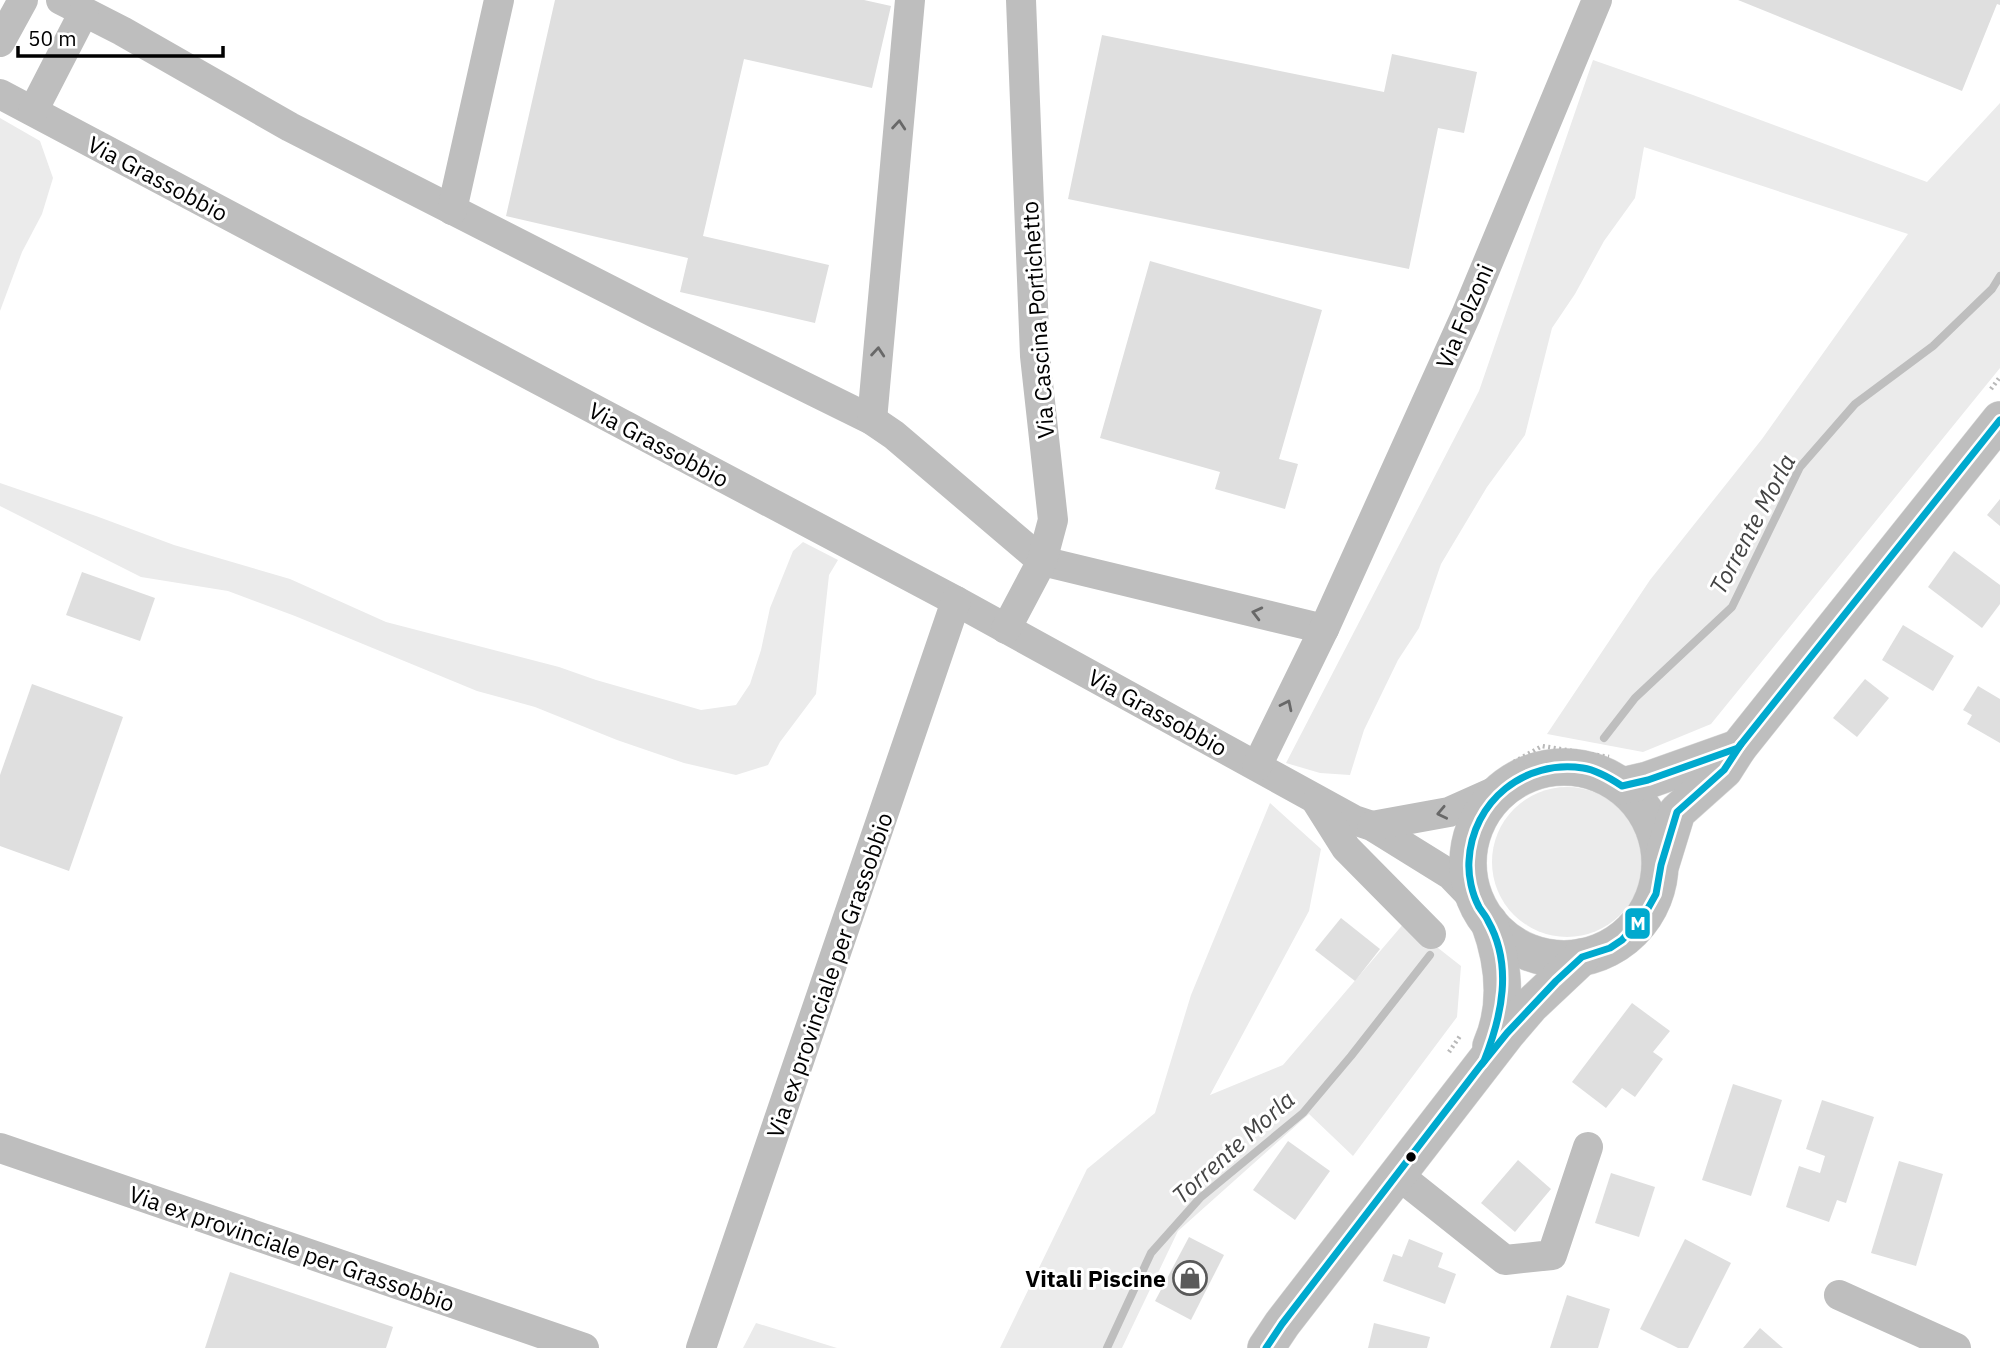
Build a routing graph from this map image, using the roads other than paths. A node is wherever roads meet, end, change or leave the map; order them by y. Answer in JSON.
{"nodes":[{"id":1,"x":23,"y":0,"type":"edge"},
{"id":2,"x":499,"y":0,"type":"edge"},
{"id":3,"x":910,"y":0,"type":"edge"},
{"id":4,"x":1021,"y":0,"type":"edge"},
{"id":5,"x":1597,"y":0,"type":"edge"},
{"id":6,"x":73,"y":6,"type":"edge"},
{"id":7,"x":0,"y":42,"type":"edge"},
{"id":8,"x":0,"y":94,"type":"edge"},
{"id":9,"x":33,"y":111,"type":"junction"},
{"id":10,"x":452,"y":210,"type":"junction"},
{"id":11,"x":1991,"y":409,"type":"edge"},
{"id":12,"x":872,"y":420,"type":"junction"},
{"id":13,"x":1042,"y":561,"type":"junction"},
{"id":14,"x":956,"y":601,"type":"junction"},
{"id":15,"x":1006,"y":629,"type":"junction"},
{"id":16,"x":1324,"y":629,"type":"junction"},
{"id":17,"x":1738,"y":748,"type":"junction"},
{"id":18,"x":1257,"y":766,"type":"junction"},
{"id":19,"x":1616,"y":771,"type":"junction"},
{"id":20,"x":1506,"y":776,"type":"junction"},
{"id":21,"x":1315,"y":799,"type":"junction"},
{"id":22,"x":1372,"y":826,"type":"junction"},
{"id":23,"x":1661,"y":865,"type":"junction"},
{"id":24,"x":1483,"y":911,"type":"junction"},
{"id":25,"x":1431,"y":933,"type":"dead end"},
{"id":26,"x":1583,"y":957,"type":"junction"},
{"id":27,"x":1484,"y":1061,"type":"junction"},
{"id":28,"x":1588,"y":1147,"type":"dead end"},
{"id":29,"x":0,"y":1148,"type":"edge"},
{"id":30,"x":1397,"y":1174,"type":"junction"},
{"id":31,"x":1839,"y":1295,"type":"dead end"},
{"id":32,"x":584,"y":1348,"type":"edge"},
{"id":33,"x":701,"y":1348,"type":"edge"},
{"id":34,"x":1266,"y":1348,"type":"edge"},
{"id":35,"x":1956,"y":1348,"type":"edge"}],
"edges":[{"from":1,"to":7,"type":"street"},
{"from":2,"to":10,"type":"street"},
{"from":12,"to":3,"type":"street","one_way":true},
{"from":4,"to":13,"type":"street","name":"Via Cascina Portichetto"},
{"from":5,"to":16,"type":"street","name":"Via Folzoni"},
{"from":6,"to":9,"type":"street"},
{"from":6,"to":10,"type":"street"},
{"from":8,"to":9,"type":"street","name":"Via Grassobbio"},
{"from":9,"to":14,"type":"street","name":"Via Grassobbio"},
{"from":10,"to":12,"type":"street"},
{"from":11,"to":17,"type":"main road"},
{"from":12,"to":13,"type":"street"},
{"from":13,"to":15,"type":"street","name":"Via Cascina Portichetto"},
{"from":16,"to":13,"type":"street","one_way":true},
{"from":14,"to":15,"type":"street","name":"Via Grassobbio"},
{"from":14,"to":33,"type":"street","name":"Via ex provinciale per Grassobbio"},
{"from":15,"to":18,"type":"street","name":"Via Grassobbio"},
{"from":18,"to":16,"type":"street","name":"Via Folzoni","one_way":true},
{"from":17,"to":19,"type":"main road"},
{"from":17,"to":23,"type":"main road"},
{"from":18,"to":21,"type":"street","name":"Via Grassobbio"},
{"from":19,"to":20,"type":"main road"},
{"from":19,"to":23,"type":"main road"},
{"from":20,"to":22,"type":"street","one_way":true},
{"from":20,"to":24,"type":"main road"},
{"from":21,"to":22,"type":"street","name":"Via Grassobbio"},
{"from":21,"to":25,"type":"street","name":"Via Grassobbio"},
{"from":22,"to":24,"type":"street","name":"Via Grassobbio"},
{"from":23,"to":26,"type":"main road"},
{"from":24,"to":26,"type":"main road"},
{"from":24,"to":27,"type":"main road"},
{"from":26,"to":27,"type":"main road"},
{"from":27,"to":30,"type":"main road"},
{"from":28,"to":30,"type":"street"},
{"from":29,"to":32,"type":"street","name":"Via ex provinciale per Grassobbio"},
{"from":30,"to":34,"type":"main road"},
{"from":31,"to":35,"type":"street"}]}
